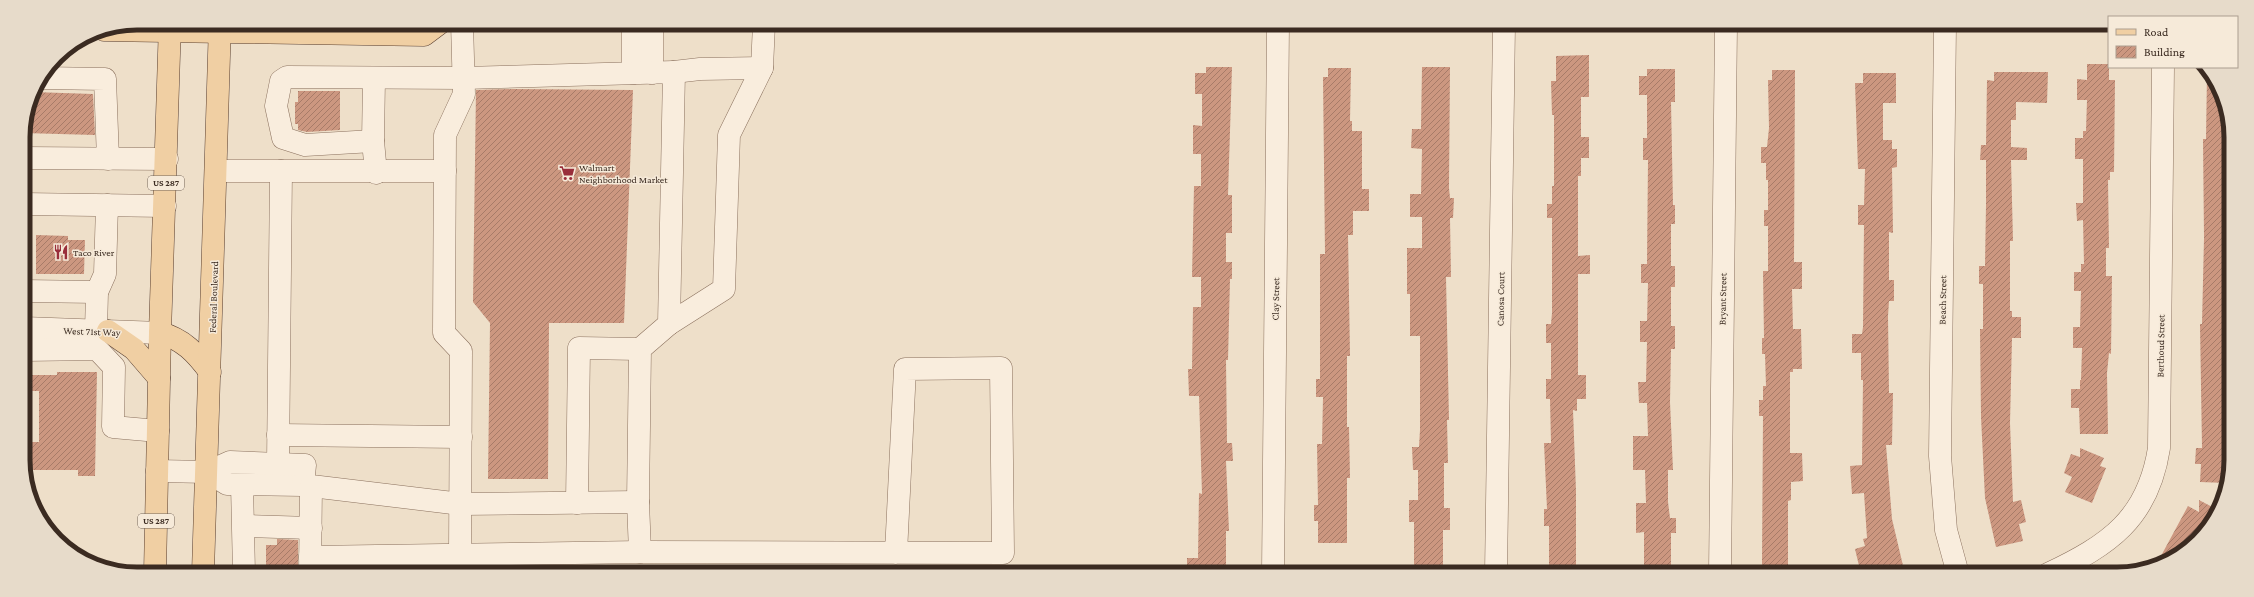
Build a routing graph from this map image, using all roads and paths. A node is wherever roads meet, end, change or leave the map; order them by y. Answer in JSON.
{"nodes":[{"id":1,"x":170,"y":30,"type":"edge"},
{"id":2,"x":220,"y":30,"type":"edge"},
{"id":3,"x":278,"y":30,"type":"edge"},
{"id":4,"x":431,"y":30,"type":"edge"},
{"id":5,"x":462,"y":30,"type":"edge"},
{"id":6,"x":634,"y":30,"type":"edge"},
{"id":7,"x":651,"y":30,"type":"edge"},
{"id":8,"x":764,"y":30,"type":"edge"},
{"id":9,"x":1278,"y":30,"type":"edge"},
{"id":10,"x":1504,"y":30,"type":"edge"},
{"id":11,"x":1726,"y":30,"type":"edge"},
{"id":12,"x":1945,"y":30,"type":"edge"},
{"id":13,"x":762,"y":68,"type":"junction"},
{"id":14,"x":2163,"y":68,"type":"edge"},
{"id":15,"x":674,"y":72,"type":"junction"},
{"id":16,"x":642,"y":73,"type":"junction"},
{"id":17,"x":48,"y":78,"type":"edge"},
{"id":18,"x":374,"y":78,"type":"junction"},
{"id":19,"x":464,"y":78,"type":"junction"},
{"id":20,"x":373,"y":141,"type":"junction"},
{"id":21,"x":30,"y":158,"type":"edge"},
{"id":22,"x":108,"y":159,"type":"junction"},
{"id":23,"x":167,"y":159,"type":"junction"},
{"id":24,"x":216,"y":171,"type":"junction"},
{"id":25,"x":281,"y":171,"type":"junction"},
{"id":26,"x":445,"y":171,"type":"junction"},
{"id":27,"x":376,"y":173,"type":"junction"},
{"id":28,"x":30,"y":204,"type":"edge"},
{"id":29,"x":107,"y":205,"type":"junction"},
{"id":30,"x":165,"y":206,"type":"junction"},
{"id":31,"x":30,"y":291,"type":"edge"},
{"id":32,"x":97,"y":292,"type":"junction"},
{"id":33,"x":669,"y":324,"type":"junction"},
{"id":34,"x":30,"y":328,"type":"edge"},
{"id":35,"x":102,"y":331,"type":"junction"},
{"id":36,"x":160,"y":333,"type":"junction"},
{"id":37,"x":640,"y":349,"type":"junction"},
{"id":38,"x":30,"y":350,"type":"edge"},
{"id":39,"x":210,"y":372,"type":"junction"},
{"id":40,"x":159,"y":378,"type":"junction"},
{"id":41,"x":158,"y":431,"type":"junction"},
{"id":42,"x":278,"y":435,"type":"junction"},
{"id":43,"x":461,"y":437,"type":"junction"},
{"id":44,"x":278,"y":464,"type":"junction"},
{"id":45,"x":157,"y":471,"type":"junction"},
{"id":46,"x":208,"y":472,"type":"junction"},
{"id":47,"x":306,"y":479,"type":"junction"},
{"id":48,"x":235,"y":484,"type":"junction"},
{"id":49,"x":638,"y":502,"type":"junction"},
{"id":50,"x":577,"y":503,"type":"junction"},
{"id":51,"x":461,"y":504,"type":"junction"},
{"id":52,"x":245,"y":526,"type":"junction"},
{"id":53,"x":311,"y":528,"type":"junction"},
{"id":54,"x":640,"y":552,"type":"junction"},
{"id":55,"x":896,"y":553,"type":"junction"},
{"id":56,"x":460,"y":556,"type":"junction"},
{"id":57,"x":310,"y":565,"type":"edge"},
{"id":58,"x":155,"y":567,"type":"edge"},
{"id":59,"x":203,"y":567,"type":"edge"},
{"id":60,"x":244,"y":567,"type":"edge"},
{"id":61,"x":1273,"y":567,"type":"edge"},
{"id":62,"x":1496,"y":567,"type":"edge"},
{"id":63,"x":1720,"y":567,"type":"edge"},
{"id":64,"x":1956,"y":567,"type":"edge"},
{"id":65,"x":2062,"y":567,"type":"edge"}],
"edges":[{"from":1,"to":23,"type":"main road","number":"US 287"},
{"from":2,"to":24,"type":"main road","name":"Federal Boulevard"},
{"from":3,"to":4,"type":"main road"},
{"from":5,"to":19,"type":"street"},
{"from":6,"to":16,"type":"street"},
{"from":7,"to":16,"type":"street"},
{"from":8,"to":13,"type":"street"},
{"from":9,"to":61,"type":"street","name":"Clay Street"},
{"from":10,"to":62,"type":"street","name":"Canosa Court"},
{"from":11,"to":63,"type":"street","name":"Bryant Street"},
{"from":12,"to":64,"type":"street","name":"Beach Street"},
{"from":13,"to":15,"type":"street"},
{"from":13,"to":33,"type":"street"},
{"from":14,"to":65,"type":"street","name":"Berthoud Street"},
{"from":15,"to":16,"type":"street"},
{"from":15,"to":33,"type":"street"},
{"from":16,"to":19,"type":"street"},
{"from":17,"to":22,"type":"street"},
{"from":18,"to":19,"type":"street"},
{"from":18,"to":20,"type":"street"},
{"from":18,"to":20,"type":"street"},
{"from":19,"to":26,"type":"street"},
{"from":20,"to":27,"type":"street"},
{"from":21,"to":22,"type":"street"},
{"from":22,"to":23,"type":"street"},
{"from":23,"to":30,"type":"main road","number":"US 287"},
{"from":24,"to":25,"type":"street"},
{"from":24,"to":39,"type":"main road","name":"Federal Boulevard"},
{"from":25,"to":27,"type":"street"},
{"from":25,"to":42,"type":"street"},
{"from":26,"to":27,"type":"street"},
{"from":26,"to":43,"type":"street"},
{"from":28,"to":29,"type":"street"},
{"from":29,"to":30,"type":"street"},
{"from":29,"to":32,"type":"street"},
{"from":30,"to":36,"type":"main road","number":"US 287"},
{"from":31,"to":32,"type":"street"},
{"from":32,"to":35,"type":"street"},
{"from":33,"to":37,"type":"street"},
{"from":34,"to":35,"type":"street","name":"West 71st Way"},
{"from":35,"to":36,"type":"street","name":"West 71st Way"},
{"from":35,"to":40,"type":"main road"},
{"from":36,"to":39,"type":"main road"},
{"from":36,"to":40,"type":"main road","number":"US 287"},
{"from":37,"to":49,"type":"street"},
{"from":37,"to":50,"type":"street"},
{"from":38,"to":41,"type":"street"},
{"from":39,"to":46,"type":"main road","name":"Federal Boulevard"},
{"from":40,"to":41,"type":"main road","number":"US 287"},
{"from":41,"to":45,"type":"main road","number":"US 287"},
{"from":42,"to":43,"type":"street"},
{"from":42,"to":44,"type":"street"},
{"from":43,"to":51,"type":"street"},
{"from":44,"to":46,"type":"street"},
{"from":44,"to":47,"type":"street"},
{"from":45,"to":46,"type":"street"},
{"from":45,"to":58,"type":"main road","number":"US 287"},
{"from":46,"to":48,"type":"street"},
{"from":46,"to":59,"type":"main road","name":"Federal Boulevard"},
{"from":47,"to":48,"type":"street"},
{"from":47,"to":51,"type":"street"},
{"from":47,"to":53,"type":"street"},
{"from":48,"to":52,"type":"street"},
{"from":49,"to":50,"type":"street"},
{"from":49,"to":54,"type":"street"},
{"from":50,"to":51,"type":"street"},
{"from":51,"to":56,"type":"street"},
{"from":52,"to":53,"type":"street"},
{"from":52,"to":60,"type":"street"},
{"from":53,"to":57,"type":"street"},
{"from":54,"to":55,"type":"street"},
{"from":54,"to":56,"type":"street"},
{"from":55,"to":55,"type":"street"},
{"from":56,"to":57,"type":"street"}]}
